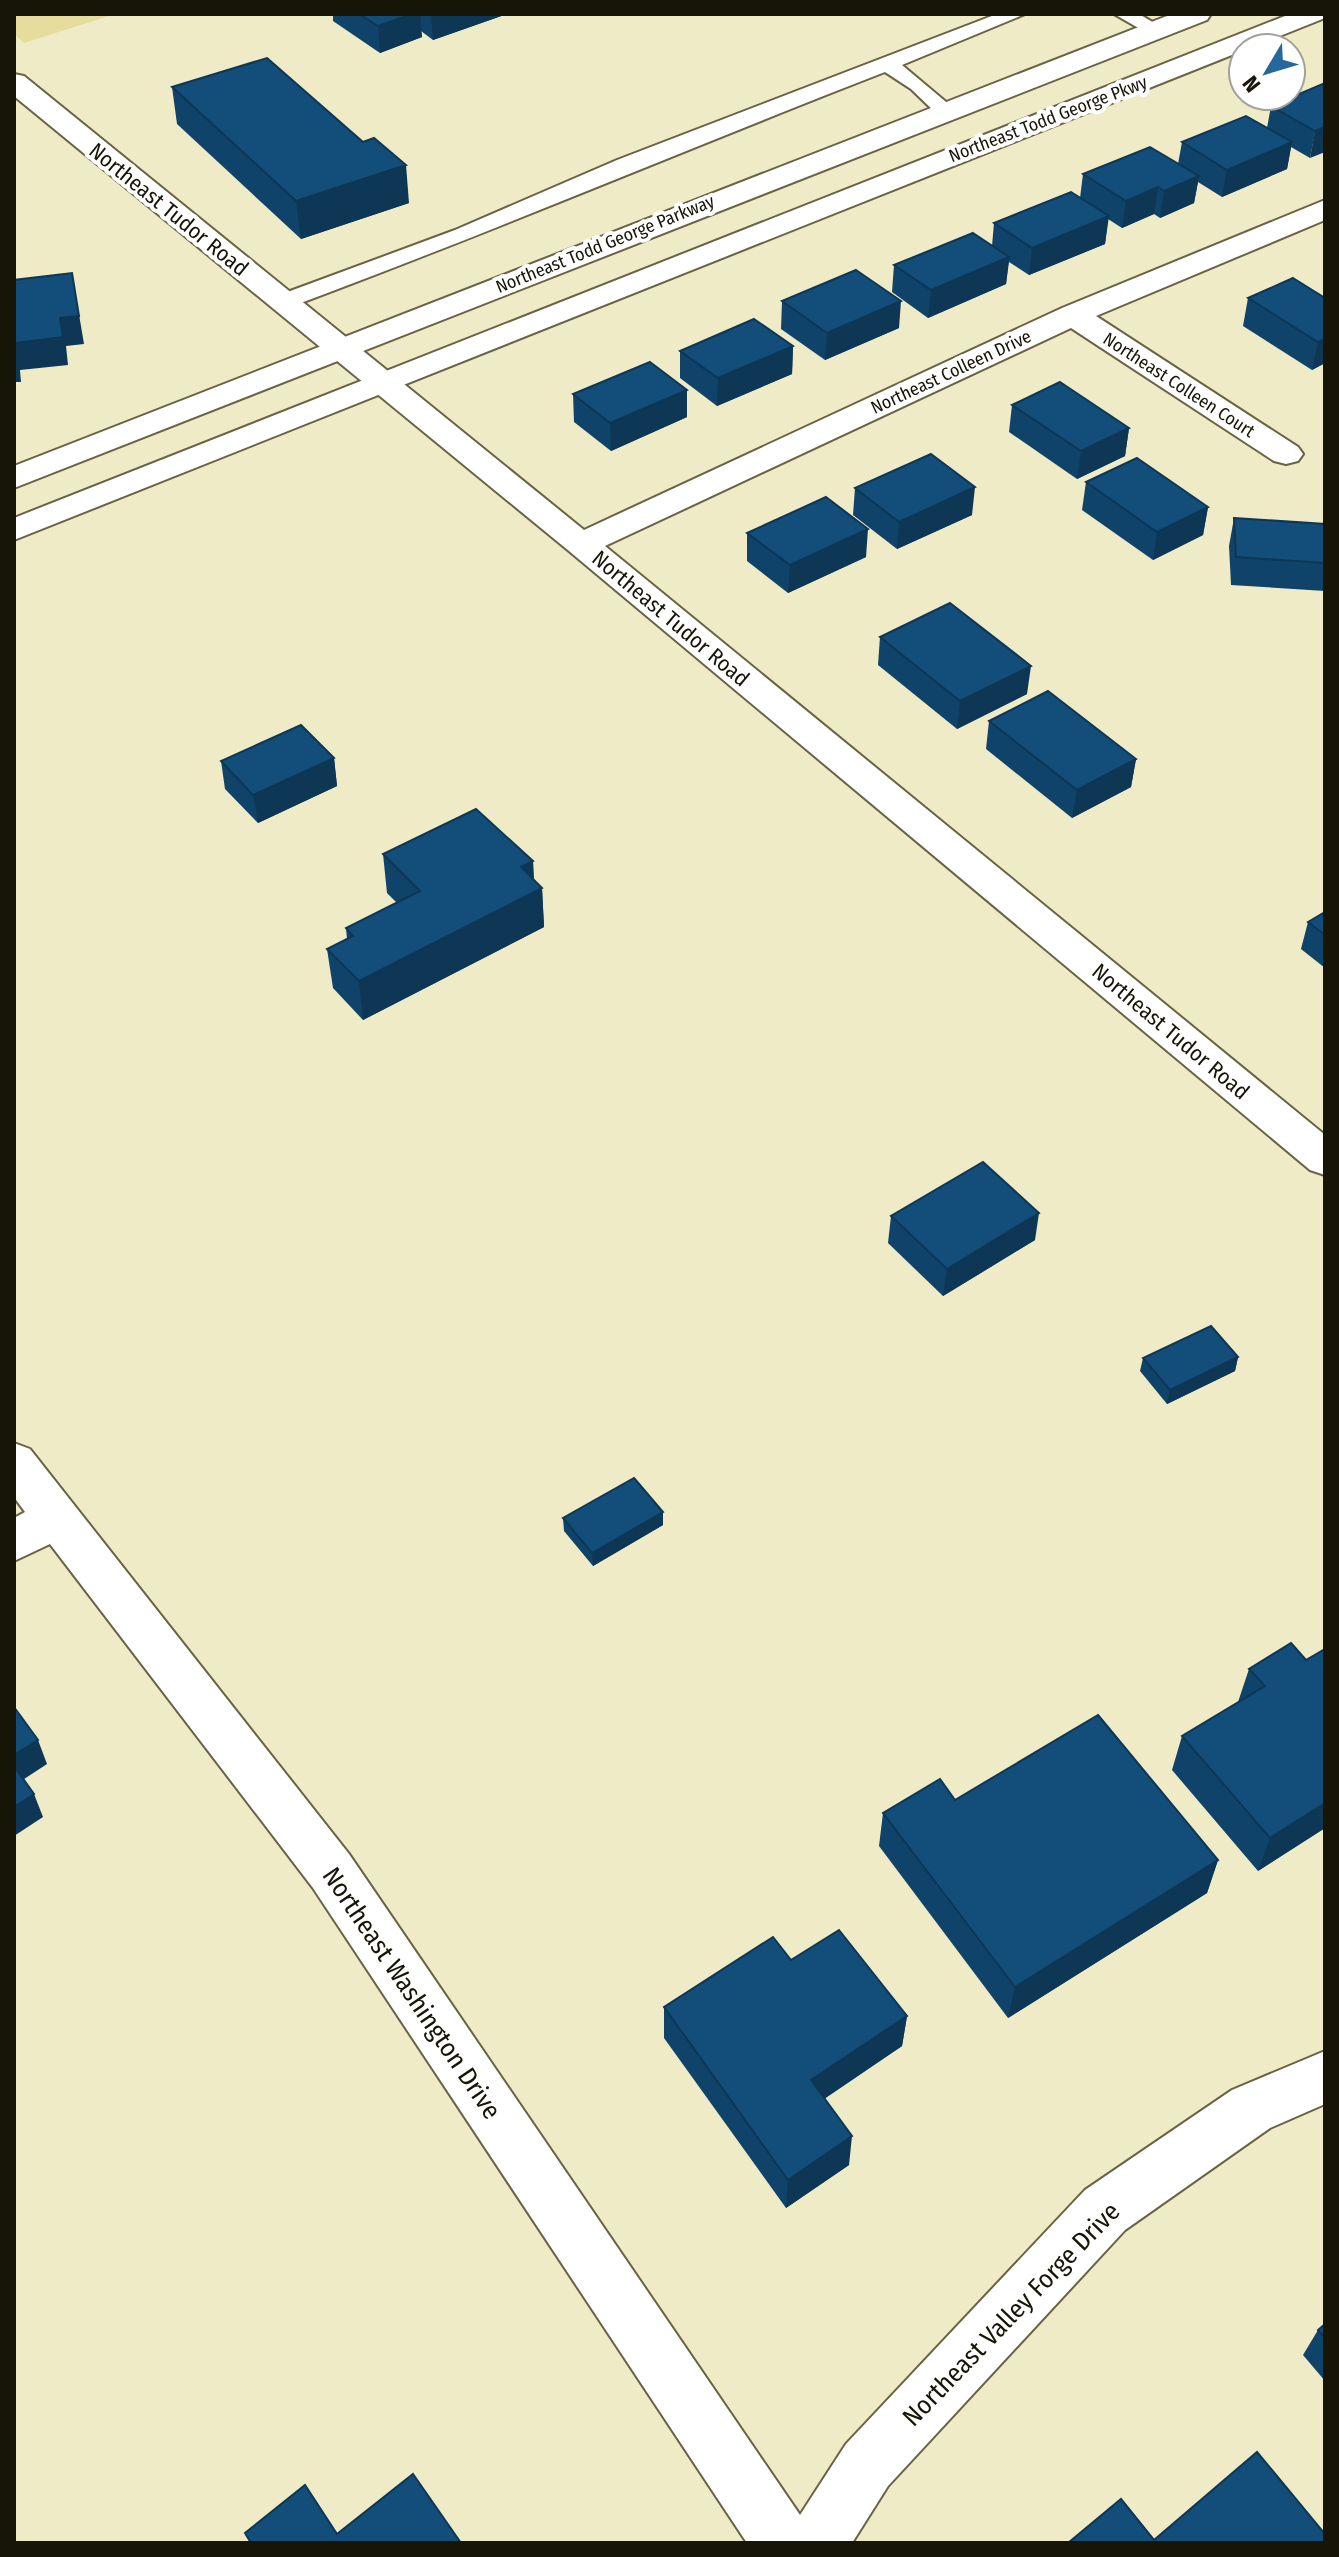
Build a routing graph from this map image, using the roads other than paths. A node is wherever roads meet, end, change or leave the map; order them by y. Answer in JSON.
{"nodes":[{"id":1,"x":1015,"y":14,"type":"edge"},
{"id":2,"x":1124,"y":14,"type":"edge"},
{"id":3,"x":1197,"y":14,"type":"edge"},
{"id":4,"x":1314,"y":14,"type":"edge"},
{"id":5,"x":1156,"y":30,"type":"junction"},
{"id":6,"x":887,"y":64,"type":"junction"},
{"id":7,"x":14,"y":82,"type":"edge"},
{"id":8,"x":945,"y":111,"type":"junction"},
{"id":9,"x":990,"y":142,"type":"junction"},
{"id":10,"x":1325,"y":209,"type":"edge"},
{"id":11,"x":282,"y":302,"type":"junction"},
{"id":12,"x":1073,"y":315,"type":"junction"},
{"id":13,"x":340,"y":350,"type":"junction"},
{"id":14,"x":380,"y":382,"type":"junction"},
{"id":15,"x":1286,"y":454,"type":"dead end"},
{"id":16,"x":14,"y":478,"type":"edge"},
{"id":17,"x":14,"y":530,"type":"edge"},
{"id":18,"x":581,"y":544,"type":"junction"},
{"id":19,"x":1325,"y":1159,"type":"edge"},
{"id":20,"x":14,"y":1462,"type":"edge"},
{"id":21,"x":36,"y":1529,"type":"edge"},
{"id":22,"x":1325,"y":2077,"type":"edge"},
{"id":23,"x":783,"y":2543,"type":"edge"},
{"id":24,"x":817,"y":2543,"type":"edge"}],
"edges":[{"from":1,"to":6,"type":"lane"},
{"from":2,"to":5,"type":"lane"},
{"from":3,"to":5,"type":"street","name":"Northeast Todd George Parkway"},
{"from":4,"to":9,"type":"street","name":"Northeast Todd George Pkwy"},
{"from":5,"to":8,"type":"street","name":"Northeast Todd George Parkway"},
{"from":6,"to":8,"type":"lane"},
{"from":6,"to":11,"type":"lane"},
{"from":7,"to":11,"type":"street","name":"Northeast Tudor Road"},
{"from":8,"to":9,"type":"street"},
{"from":8,"to":13,"type":"street","name":"Northeast Todd George Parkway"},
{"from":9,"to":14,"type":"street","name":"Northeast Todd George Pkwy"},
{"from":10,"to":12,"type":"street","name":"Northeast Colleen Drive"},
{"from":11,"to":13,"type":"street","name":"Northeast Tudor Road"},
{"from":12,"to":15,"type":"street","name":"Northeast Colleen Court"},
{"from":12,"to":18,"type":"street","name":"Northeast Colleen Drive"},
{"from":13,"to":14,"type":"street","name":"Northeast Tudor Road"},
{"from":13,"to":16,"type":"street","name":"Northeast Todd George Parkway"},
{"from":14,"to":17,"type":"street"},
{"from":14,"to":18,"type":"street","name":"Northeast Tudor Road"},
{"from":18,"to":19,"type":"street","name":"Northeast Tudor Road"},
{"from":20,"to":21,"type":"street","name":"Northeast Washington Drive"},
{"from":21,"to":23,"type":"street","name":"Northeast Washington Drive"},
{"from":22,"to":24,"type":"street","name":"Northeast Valley Forge Drive"}]}
